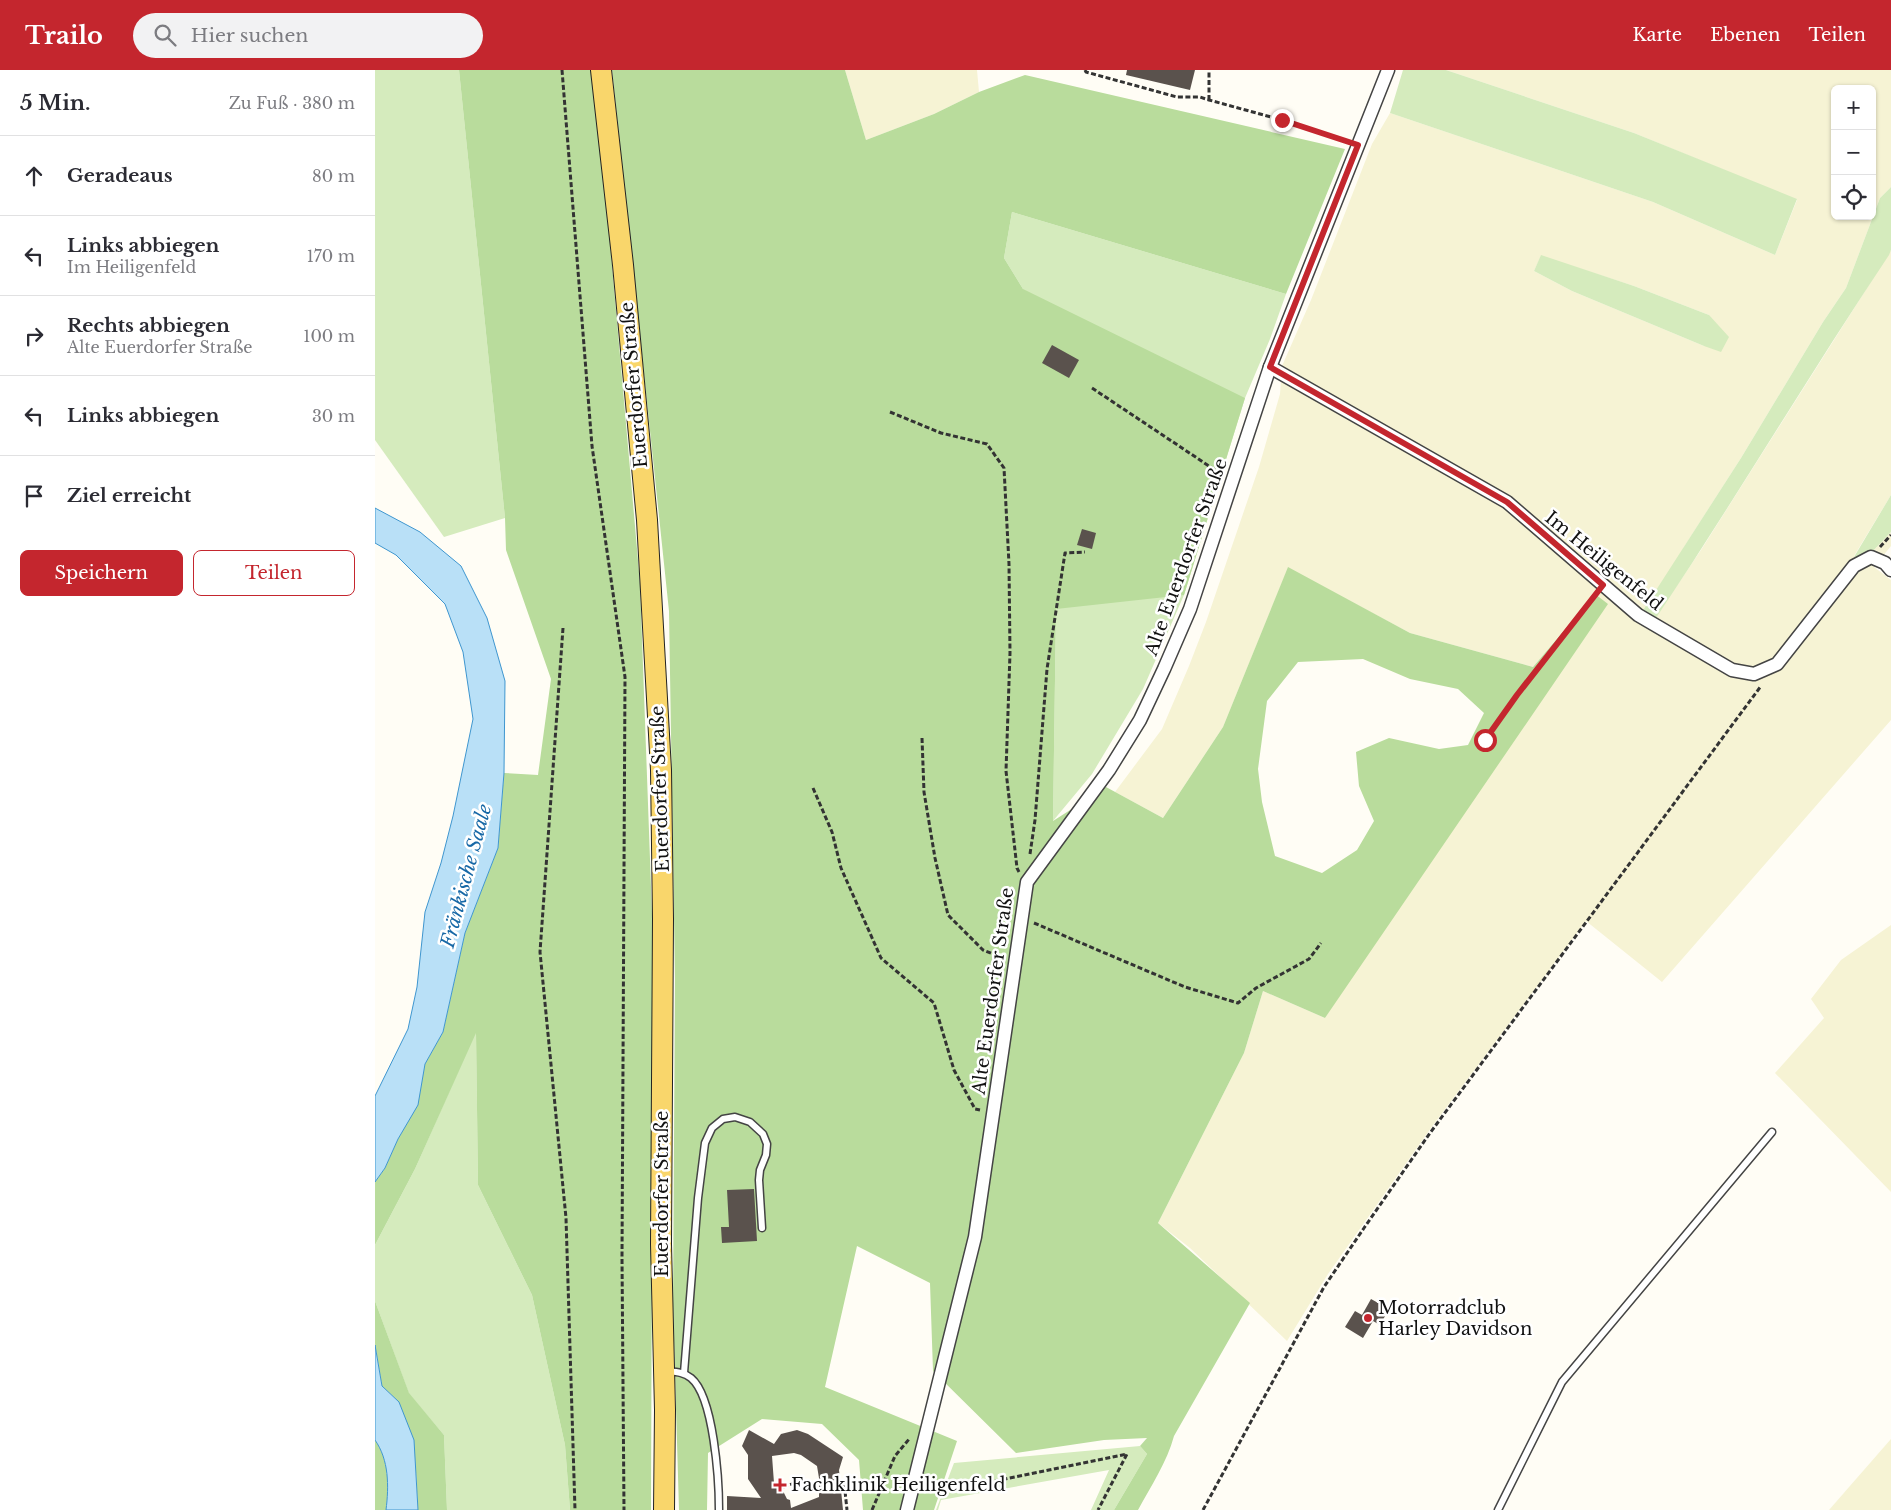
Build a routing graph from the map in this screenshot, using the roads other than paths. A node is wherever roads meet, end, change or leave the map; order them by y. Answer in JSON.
{"nodes":[{"id":1,"x":601,"y":70,"type":"edge"},
{"id":2,"x":1387,"y":70,"type":"edge"},
{"id":3,"x":1270,"y":367,"type":"junction"},
{"id":4,"x":1891,"y":570,"type":"edge"},
{"id":5,"x":1772,"y":1132,"type":"dead end"},
{"id":6,"x":762,"y":1228,"type":"dead end"},
{"id":7,"x":664,"y":1371,"type":"junction"},
{"id":8,"x":684,"y":1373,"type":"junction"},
{"id":9,"x":664,"y":1510,"type":"edge"},
{"id":10,"x":719,"y":1510,"type":"edge"},
{"id":11,"x":907,"y":1510,"type":"edge"},
{"id":12,"x":1497,"y":1510,"type":"edge"}],
"edges":[{"from":1,"to":7,"type":"main road","name":"Euerdorfer Straße"},
{"from":2,"to":3,"type":"street","name":"Alte Euerdorfer Straße"},
{"from":3,"to":4,"type":"street","name":"Im Heiligenfeld"},
{"from":3,"to":11,"type":"street","name":"Alte Euerdorfer Straße"},
{"from":5,"to":12,"type":"lane"},
{"from":6,"to":8,"type":"lane"},
{"from":7,"to":8,"type":"lane"},
{"from":7,"to":9,"type":"main road","name":"Euerdorfer Straße"},
{"from":8,"to":10,"type":"lane"}]}
